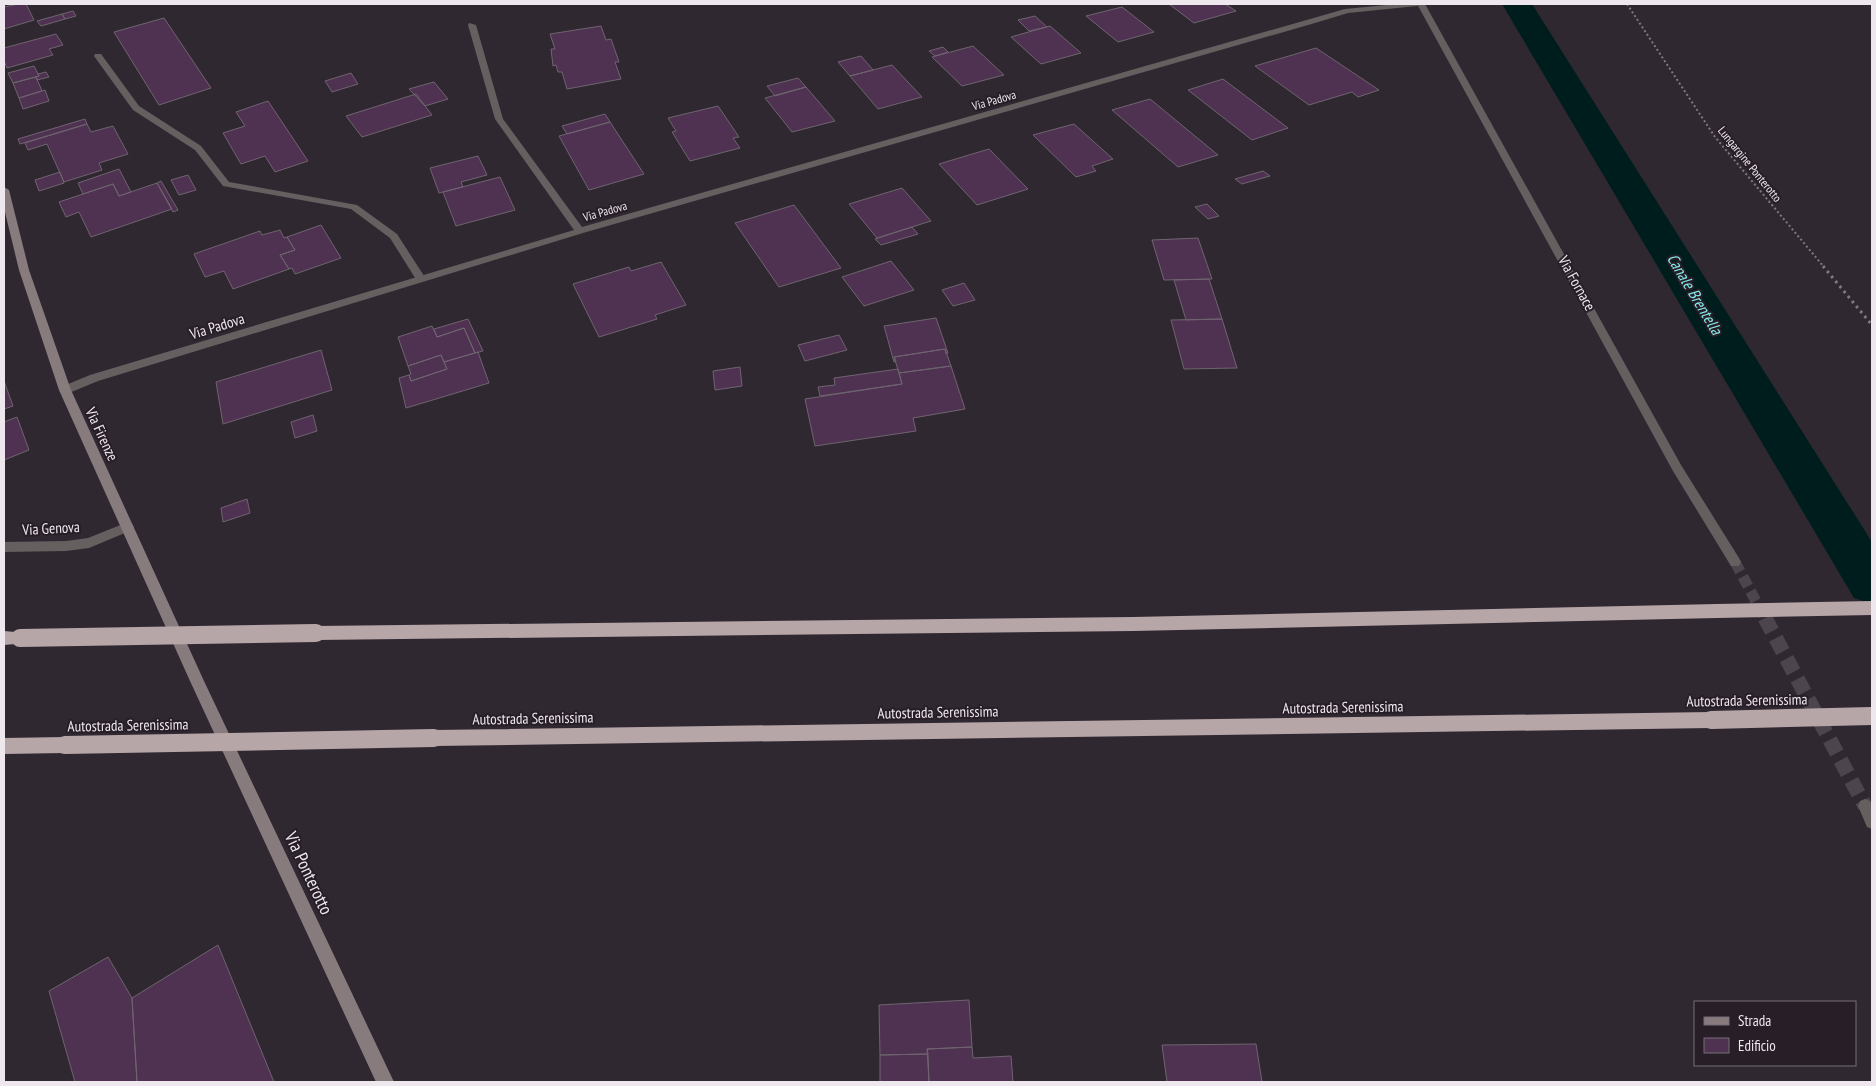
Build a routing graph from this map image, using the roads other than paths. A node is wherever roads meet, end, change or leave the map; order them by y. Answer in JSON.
{"nodes":[{"id":1,"x":1417,"y":4,"type":"edge"},
{"id":2,"x":1421,"y":4,"type":"edge"},
{"id":3,"x":472,"y":25,"type":"dead end"},
{"id":4,"x":98,"y":56,"type":"dead end"},
{"id":5,"x":4,"y":190,"type":"edge"},
{"id":6,"x":580,"y":231,"type":"junction"},
{"id":7,"x":421,"y":279,"type":"junction"},
{"id":8,"x":65,"y":390,"type":"junction"},
{"id":9,"x":128,"y":527,"type":"junction"},
{"id":10,"x":4,"y":547,"type":"edge"},
{"id":11,"x":1735,"y":562,"type":"tunnel mouth"},
{"id":12,"x":1872,"y":608,"type":"edge"},
{"id":13,"x":4,"y":638,"type":"edge"},
{"id":14,"x":197,"y":681,"type":"joint"},
{"id":15,"x":1872,"y":716,"type":"edge"},
{"id":16,"x":4,"y":746,"type":"edge"},
{"id":17,"x":1865,"y":806,"type":"tunnel mouth"},
{"id":18,"x":1872,"y":822,"type":"edge"},
{"id":19,"x":385,"y":1082,"type":"edge"}],
"edges":[{"from":1,"to":6,"type":"street","name":"Via Padova"},
{"from":2,"to":11,"type":"street","name":"Via Fornace"},
{"from":3,"to":6,"type":"street","name":"Via Padova"},
{"from":4,"to":7,"type":"street"},
{"from":5,"to":8,"type":"main road","name":"Via Firenze"},
{"from":6,"to":7,"type":"street","name":"Via Padova"},
{"from":7,"to":8,"type":"street","name":"Via Padova"},
{"from":8,"to":9,"type":"main road","name":"Via Firenze"},
{"from":9,"to":10,"type":"street","name":"Via Genova"},
{"from":9,"to":14,"type":"main road","name":"Via Firenze"},
{"from":12,"to":13,"type":"highway","bridge":true},
{"from":14,"to":19,"type":"main road","name":"Via Ponterotto"},
{"from":15,"to":16,"type":"highway","name":"Autostrada Serenissima","bridge":true},
{"from":17,"to":18,"type":"street"}]}
